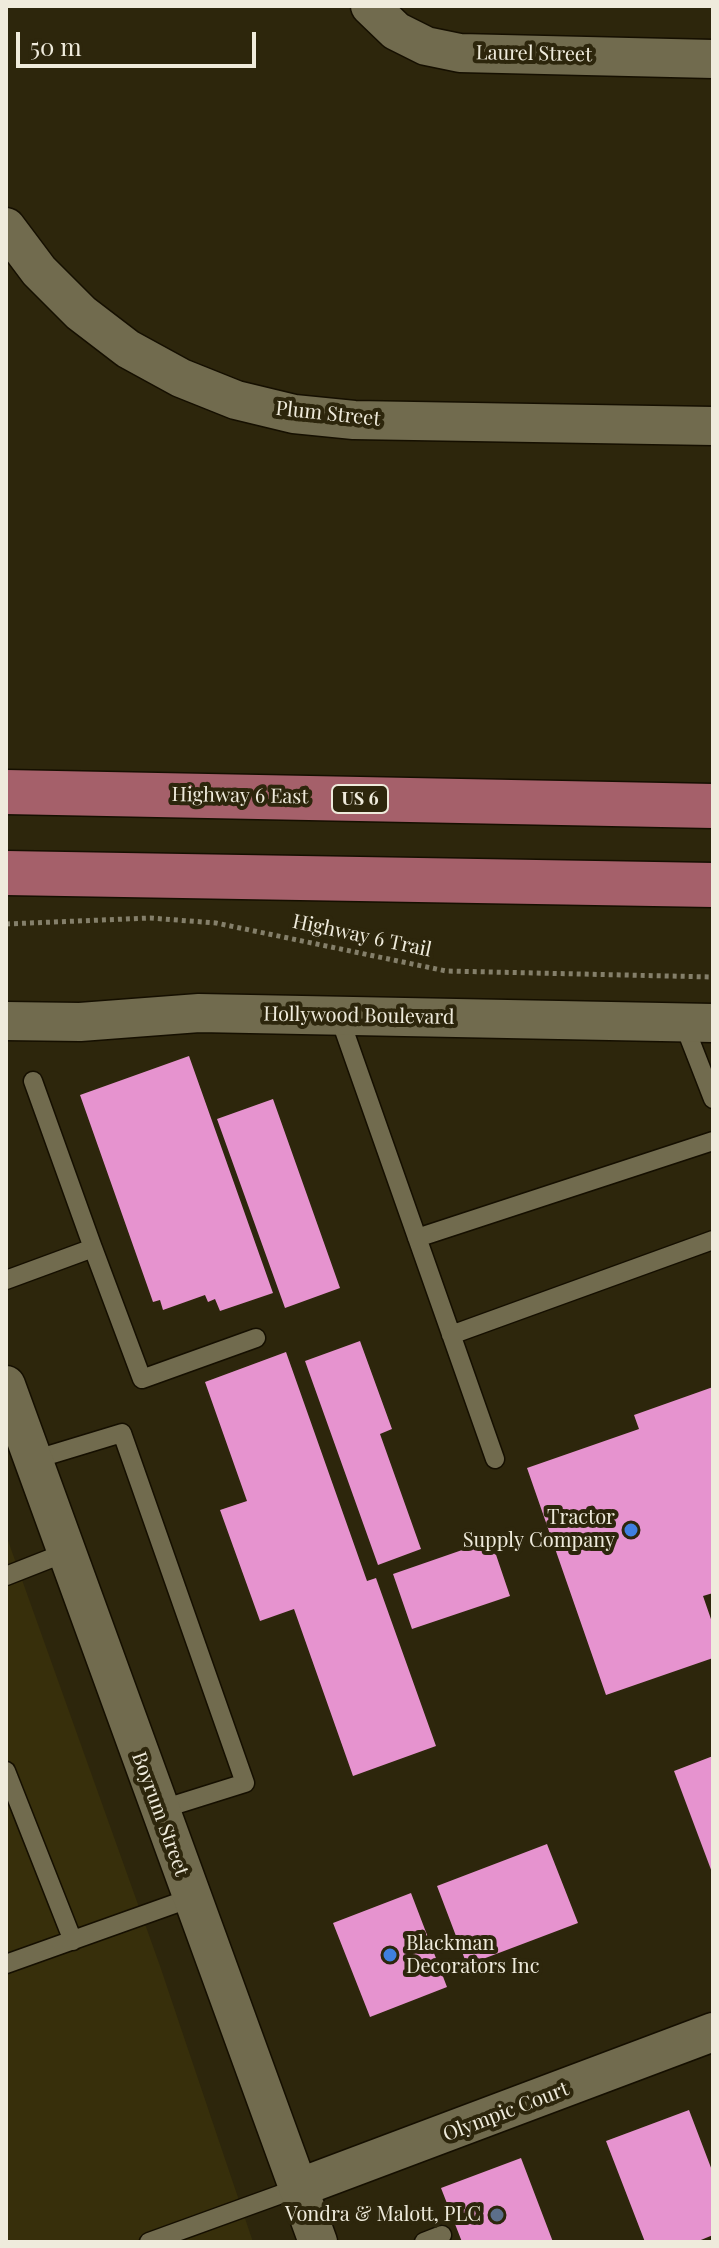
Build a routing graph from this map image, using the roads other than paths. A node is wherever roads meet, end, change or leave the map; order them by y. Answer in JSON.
{"nodes":[{"id":1,"x":370,"y":6,"type":"edge"},
{"id":2,"x":713,"y":59,"type":"edge"},
{"id":3,"x":6,"y":227,"type":"edge"},
{"id":4,"x":713,"y":426,"type":"edge"},
{"id":5,"x":6,"y":792,"type":"edge"},
{"id":6,"x":713,"y":806,"type":"edge"},
{"id":7,"x":6,"y":873,"type":"edge"},
{"id":8,"x":713,"y":885,"type":"edge"},
{"id":9,"x":339,"y":1016,"type":"junction"},
{"id":10,"x":6,"y":1021,"type":"edge"},
{"id":11,"x":698,"y":1023,"type":"edge"},
{"id":12,"x":33,"y":1081,"type":"dead end"},
{"id":13,"x":713,"y":1099,"type":"edge"},
{"id":14,"x":713,"y":1141,"type":"edge"},
{"id":15,"x":417,"y":1238,"type":"junction"},
{"id":16,"x":713,"y":1240,"type":"edge"},
{"id":17,"x":93,"y":1248,"type":"junction"},
{"id":18,"x":6,"y":1280,"type":"edge"},
{"id":19,"x":451,"y":1335,"type":"junction"},
{"id":20,"x":256,"y":1338,"type":"dead end"},
{"id":21,"x":6,"y":1385,"type":"edge"},
{"id":22,"x":495,"y":1459,"type":"dead end"},
{"id":23,"x":33,"y":1460,"type":"junction"},
{"id":24,"x":67,"y":1552,"type":"junction"},
{"id":25,"x":6,"y":1576,"type":"edge"},
{"id":26,"x":6,"y":1771,"type":"edge"},
{"id":27,"x":159,"y":1810,"type":"junction"},
{"id":28,"x":191,"y":1898,"type":"junction"},
{"id":29,"x":73,"y":1941,"type":"junction"},
{"id":30,"x":6,"y":1964,"type":"edge"},
{"id":31,"x":713,"y":2032,"type":"edge"},
{"id":32,"x":298,"y":2188,"type":"junction"},
{"id":33,"x":190,"y":2235,"type":"edge"},
{"id":34,"x":149,"y":2242,"type":"edge"},
{"id":35,"x":318,"y":2242,"type":"edge"}],
"edges":[{"from":1,"to":2,"type":"street","name":"Laurel Street"},
{"from":3,"to":4,"type":"street","name":"Plum Street"},
{"from":5,"to":6,"type":"main road","name":"Highway 6 East","number":"US 6"},
{"from":7,"to":8,"type":"main road"},
{"from":9,"to":10,"type":"street","name":"Hollywood Boulevard"},
{"from":9,"to":11,"type":"street","name":"Hollywood Boulevard"},
{"from":9,"to":15,"type":"lane"},
{"from":11,"to":13,"type":"lane"},
{"from":12,"to":17,"type":"lane"},
{"from":14,"to":15,"type":"lane"},
{"from":15,"to":19,"type":"lane"},
{"from":16,"to":19,"type":"lane"},
{"from":17,"to":18,"type":"lane"},
{"from":17,"to":20,"type":"lane"},
{"from":19,"to":22,"type":"lane"},
{"from":21,"to":23,"type":"street","name":"Boyrum Street"},
{"from":23,"to":24,"type":"street","name":"Boyrum Street"},
{"from":23,"to":27,"type":"lane"},
{"from":24,"to":25,"type":"lane"},
{"from":24,"to":27,"type":"street","name":"Boyrum Street"},
{"from":26,"to":29,"type":"lane"},
{"from":27,"to":28,"type":"street","name":"Boyrum Street"},
{"from":28,"to":29,"type":"lane"},
{"from":28,"to":32,"type":"street","name":"Boyrum Street"},
{"from":29,"to":30,"type":"lane"},
{"from":31,"to":32,"type":"street","name":"Olympic Court"},
{"from":32,"to":33,"type":"lane"},
{"from":32,"to":35,"type":"street","name":"Boyrum Street"},
{"from":33,"to":34,"type":"lane"}]}
